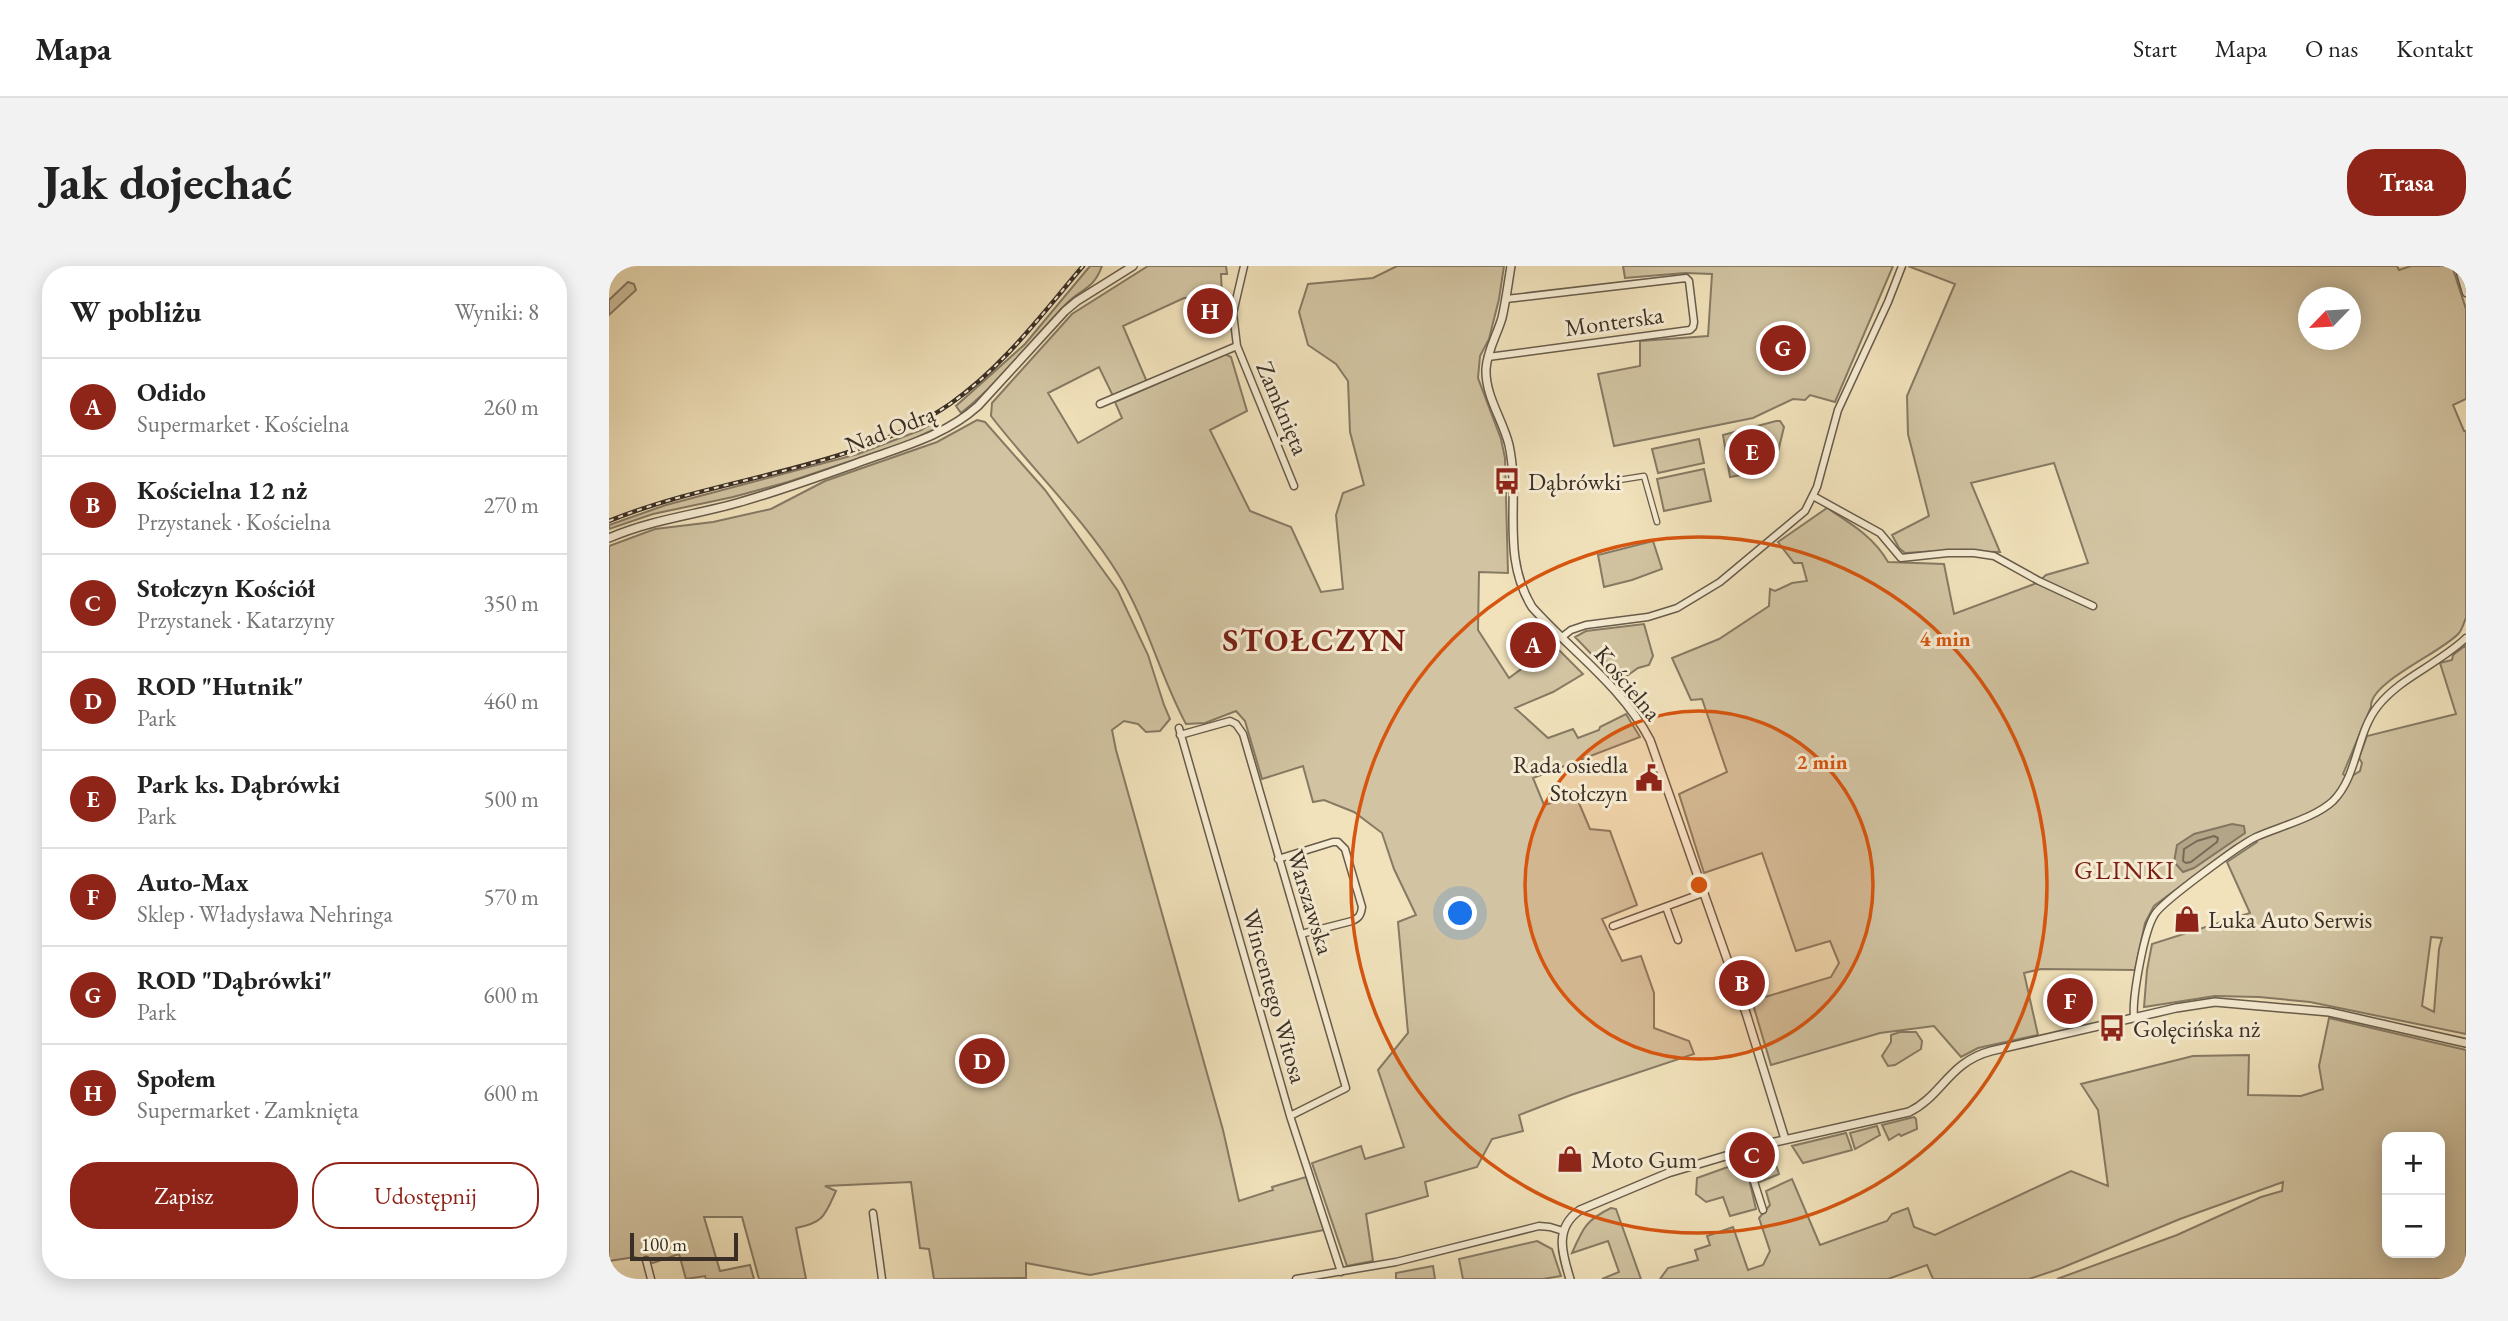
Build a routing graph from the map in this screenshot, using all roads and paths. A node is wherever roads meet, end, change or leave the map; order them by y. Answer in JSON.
{"nodes":[{"id":1,"x":1133,"y":266,"type":"edge"},
{"id":2,"x":1244,"y":266,"type":"edge"},
{"id":3,"x":1511,"y":266,"type":"edge"},
{"id":4,"x":1902,"y":266,"type":"edge"},
{"id":5,"x":2458,"y":266,"type":"edge"},
{"id":6,"x":2466,"y":293,"type":"edge"},
{"id":7,"x":1506,"y":299,"type":"junction"},
{"id":8,"x":1237,"y":346,"type":"junction"},
{"id":9,"x":1488,"y":357,"type":"junction"},
{"id":10,"x":1100,"y":404,"type":"dead end"},
{"id":11,"x":1594,"y":484,"type":"dead end"},
{"id":12,"x":1294,"y":486,"type":"dead end"},
{"id":13,"x":1813,"y":496,"type":"junction"},
{"id":14,"x":1657,"y":522,"type":"dead end"},
{"id":15,"x":609,"y":538,"type":"edge"},
{"id":16,"x":2094,"y":606,"type":"dead end"},
{"id":17,"x":1562,"y":637,"type":"junction"},
{"id":18,"x":2466,"y":638,"type":"edge"},
{"id":19,"x":1180,"y":732,"type":"joint"},
{"id":20,"x":1278,"y":859,"type":"junction"},
{"id":21,"x":1703,"y":893,"type":"junction"},
{"id":22,"x":1667,"y":907,"type":"junction"},
{"id":23,"x":1613,"y":926,"type":"dead end"},
{"id":24,"x":1301,"y":934,"type":"junction"},
{"id":25,"x":1678,"y":940,"type":"dead end"},
{"id":26,"x":2134,"y":1017,"type":"junction"},
{"id":27,"x":2466,"y":1043,"type":"edge"},
{"id":28,"x":1290,"y":1116,"type":"junction"},
{"id":29,"x":1785,"y":1139,"type":"junction"},
{"id":30,"x":1744,"y":1150,"type":"junction"},
{"id":31,"x":1763,"y":1210,"type":"dead end"},
{"id":32,"x":873,"y":1213,"type":"dead end"},
{"id":33,"x":1563,"y":1231,"type":"junction"},
{"id":34,"x":646,"y":1260,"type":"dead end"},
{"id":35,"x":1342,"y":1272,"type":"junction"},
{"id":36,"x":651,"y":1279,"type":"edge"},
{"id":37,"x":882,"y":1279,"type":"edge"},
{"id":38,"x":1296,"y":1279,"type":"edge"},
{"id":39,"x":1570,"y":1279,"type":"edge"}],
"edges":[{"from":1,"to":15,"type":"street","name":"Nad Odrą"},
{"from":2,"to":8,"type":"street","name":"Zamknięta"},
{"from":3,"to":7,"type":"street","name":"Kościelna"},
{"from":4,"to":13,"type":"street"},
{"from":5,"to":6,"type":"street"},
{"from":7,"to":9,"type":"street","name":"Kościelna"},
{"from":7,"to":9,"type":"street","name":"Monterska"},
{"from":8,"to":10,"type":"street","name":"Zamknięta"},
{"from":8,"to":12,"type":"street","name":"Zamknięta"},
{"from":9,"to":17,"type":"street","name":"Kościelna"},
{"from":11,"to":14,"type":"street"},
{"from":13,"to":16,"type":"street"},
{"from":13,"to":17,"type":"street"},
{"from":17,"to":21,"type":"street","name":"Kościelna"},
{"from":18,"to":26,"type":"street"},
{"from":19,"to":20,"type":"street","name":"Warszawska"},
{"from":19,"to":28,"type":"street","name":"Wincentego Witosa"},
{"from":20,"to":24,"type":"street","name":"Warszawska"},
{"from":20,"to":24,"type":"street"},
{"from":21,"to":22,"type":"street"},
{"from":21,"to":29,"type":"street","name":"Kościelna"},
{"from":22,"to":23,"type":"street"},
{"from":22,"to":25,"type":"street"},
{"from":24,"to":28,"type":"street","name":"Warszawska"},
{"from":26,"to":27,"type":"street"},
{"from":26,"to":29,"type":"street"},
{"from":28,"to":35,"type":"street","name":"Wincentego Witosa"},
{"from":29,"to":30,"type":"street"},
{"from":30,"to":31,"type":"street"},
{"from":30,"to":33,"type":"street"},
{"from":32,"to":37,"type":"street"},
{"from":33,"to":35,"type":"street"},
{"from":33,"to":39,"type":"street"},
{"from":34,"to":36,"type":"street"},
{"from":35,"to":38,"type":"street"}]}
